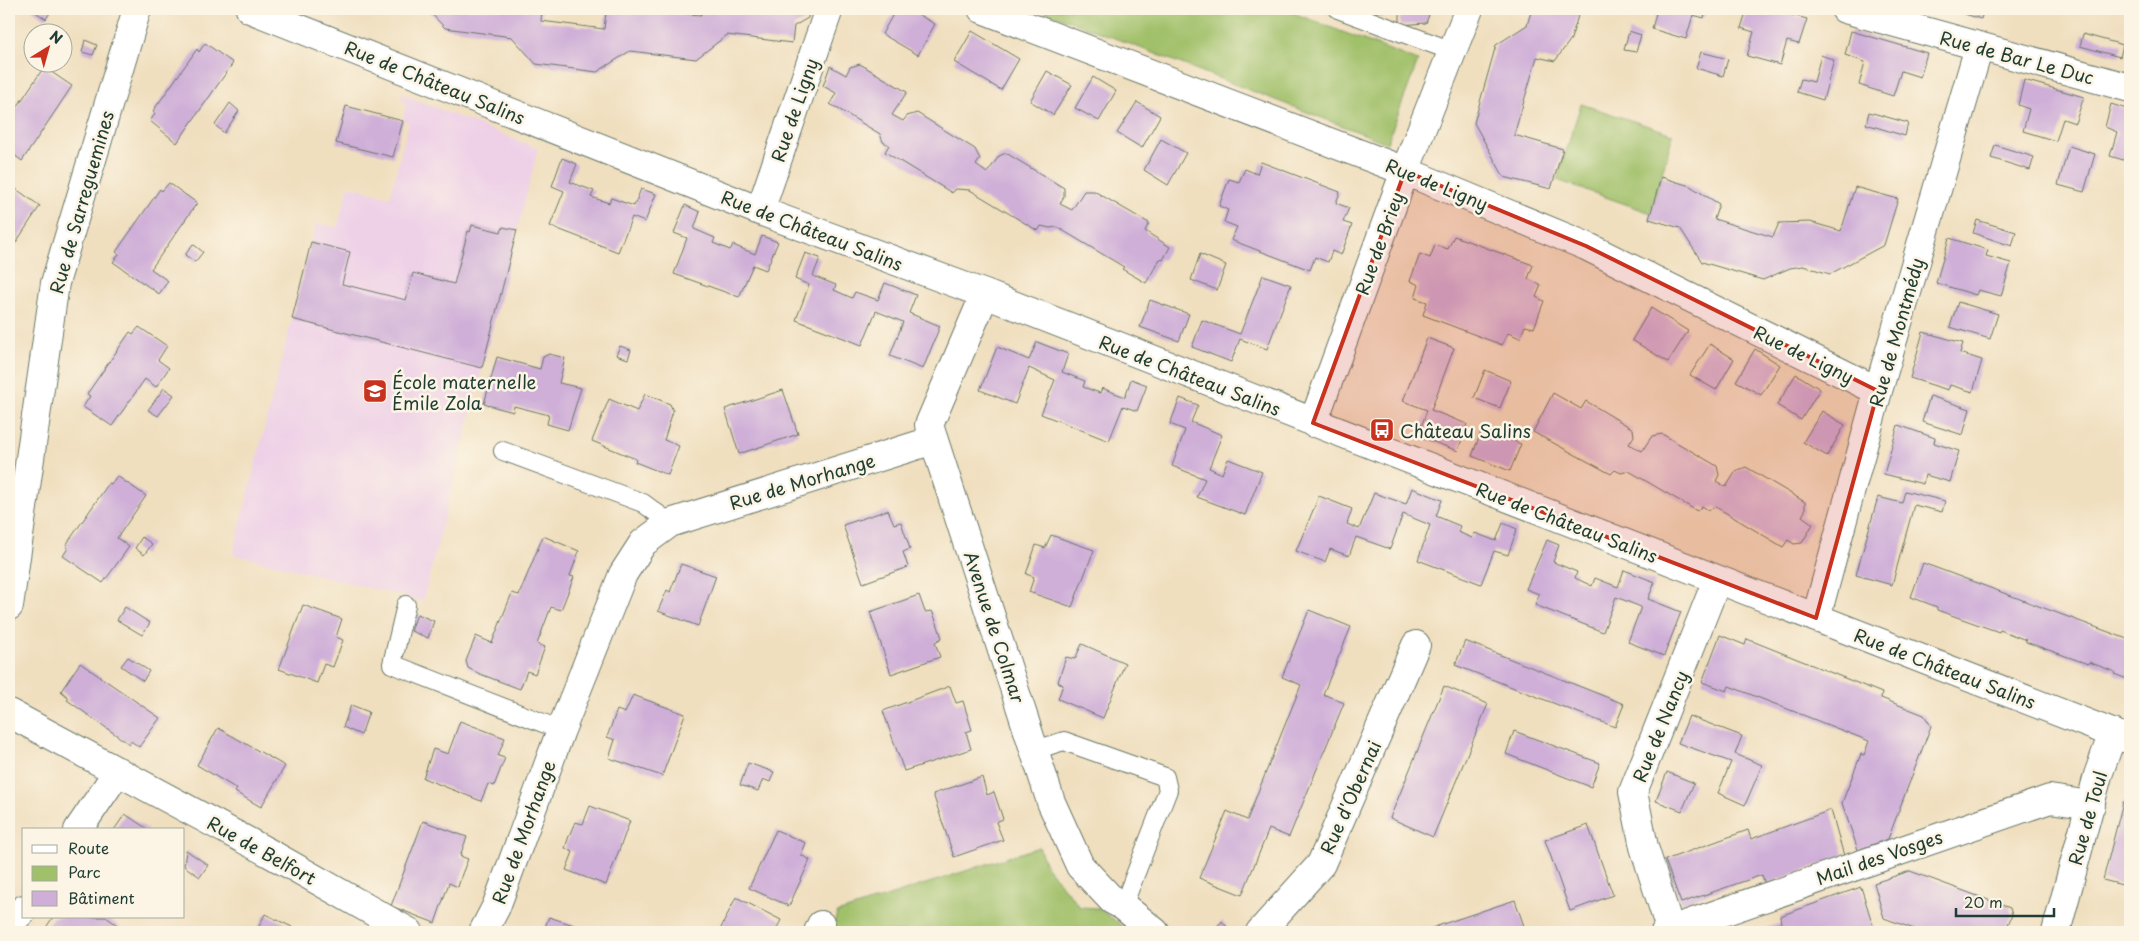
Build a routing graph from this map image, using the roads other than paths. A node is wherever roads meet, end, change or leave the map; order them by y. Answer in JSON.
{"nodes":[{"id":1,"x":137,"y":9,"type":"edge"},
{"id":2,"x":250,"y":9,"type":"edge"},
{"id":3,"x":829,"y":9,"type":"edge"},
{"id":4,"x":982,"y":9,"type":"edge"},
{"id":5,"x":1338,"y":9,"type":"edge"},
{"id":6,"x":1469,"y":9,"type":"edge"},
{"id":7,"x":1846,"y":9,"type":"edge"},
{"id":8,"x":1979,"y":47,"type":"junction"},
{"id":9,"x":1452,"y":52,"type":"junction"},
{"id":10,"x":2130,"y":88,"type":"edge"},
{"id":11,"x":1406,"y":171,"type":"junction"},
{"id":12,"x":760,"y":212,"type":"junction"},
{"id":13,"x":985,"y":294,"type":"junction"},
{"id":14,"x":1878,"y":391,"type":"junction"},
{"id":15,"x":1313,"y":423,"type":"junction"},
{"id":16,"x":934,"y":440,"type":"junction"},
{"id":17,"x":502,"y":451,"type":"dead end"},
{"id":18,"x":670,"y":523,"type":"junction"},
{"id":19,"x":1718,"y":580,"type":"junction"},
{"id":20,"x":406,"y":605,"type":"dead end"},
{"id":21,"x":9,"y":606,"type":"edge"},
{"id":22,"x":1816,"y":618,"type":"junction"},
{"id":23,"x":1416,"y":645,"type":"dead end"},
{"id":24,"x":9,"y":713,"type":"edge"},
{"id":25,"x":561,"y":730,"type":"junction"},
{"id":26,"x":2121,"y":736,"type":"edge"},
{"id":27,"x":1035,"y":750,"type":"junction"},
{"id":28,"x":118,"y":771,"type":"junction"},
{"id":29,"x":2090,"y":805,"type":"junction"},
{"id":30,"x":79,"y":828,"type":"edge"},
{"id":31,"x":1123,"y":906,"type":"junction"},
{"id":32,"x":22,"y":911,"type":"edge"},
{"id":33,"x":9,"y":924,"type":"edge"},
{"id":34,"x":409,"y":932,"type":"edge"},
{"id":35,"x":483,"y":932,"type":"edge"},
{"id":36,"x":1155,"y":932,"type":"edge"},
{"id":37,"x":1260,"y":932,"type":"edge"},
{"id":38,"x":1669,"y":932,"type":"edge"},
{"id":39,"x":2056,"y":932,"type":"edge"}],
"edges":[{"from":1,"to":21,"type":"street","name":"Rue de Sarreguemines"},
{"from":2,"to":12,"type":"street","name":"Rue de Château Salins"},
{"from":3,"to":12,"type":"street","name":"Rue de Ligny"},
{"from":4,"to":11,"type":"street","name":"Rue de Ligny"},
{"from":5,"to":9,"type":"lane"},
{"from":6,"to":9,"type":"street","name":"Rue de Briey"},
{"from":7,"to":8,"type":"street","name":"Rue de Bar Le Duc"},
{"from":8,"to":10,"type":"street","name":"Rue de Bar Le Duc"},
{"from":8,"to":14,"type":"street","name":"Rue de Montmédy"},
{"from":9,"to":11,"type":"street","name":"Rue de Briey"},
{"from":11,"to":14,"type":"street","name":"Rue de Ligny"},
{"from":11,"to":15,"type":"street","name":"Rue de Briey"},
{"from":12,"to":13,"type":"street","name":"Rue de Château Salins"},
{"from":13,"to":15,"type":"street","name":"Rue de Château Salins"},
{"from":13,"to":16,"type":"street","name":"Avenue de Colmar"},
{"from":14,"to":22,"type":"street","name":"Rue de Montmédy"},
{"from":15,"to":19,"type":"street","name":"Rue de Château Salins"},
{"from":16,"to":18,"type":"street","name":"Rue de Morhange"},
{"from":16,"to":27,"type":"street","name":"Avenue de Colmar"},
{"from":17,"to":18,"type":"lane"},
{"from":18,"to":25,"type":"street","name":"Rue de Morhange"},
{"from":19,"to":22,"type":"street","name":"Rue de Château Salins"},
{"from":19,"to":38,"type":"street","name":"Rue de Nancy"},
{"from":20,"to":25,"type":"lane"},
{"from":22,"to":26,"type":"street","name":"Rue de Château Salins"},
{"from":23,"to":37,"type":"street","name":"Rue d'Obernai"},
{"from":24,"to":28,"type":"street","name":"Rue de Belfort"},
{"from":25,"to":35,"type":"street","name":"Rue de Morhange"},
{"from":26,"to":29,"type":"street","name":"Rue de Toul"},
{"from":27,"to":31,"type":"street","name":"Avenue de Colmar"},
{"from":27,"to":31,"type":"lane"},
{"from":28,"to":30,"type":"street"},
{"from":28,"to":34,"type":"street","name":"Rue de Belfort"},
{"from":29,"to":38,"type":"street","name":"Mail des Vosges"},
{"from":29,"to":39,"type":"street","name":"Rue de Toul"},
{"from":31,"to":36,"type":"street","name":"Avenue de Colmar"},
{"from":32,"to":33,"type":"street"}]}
